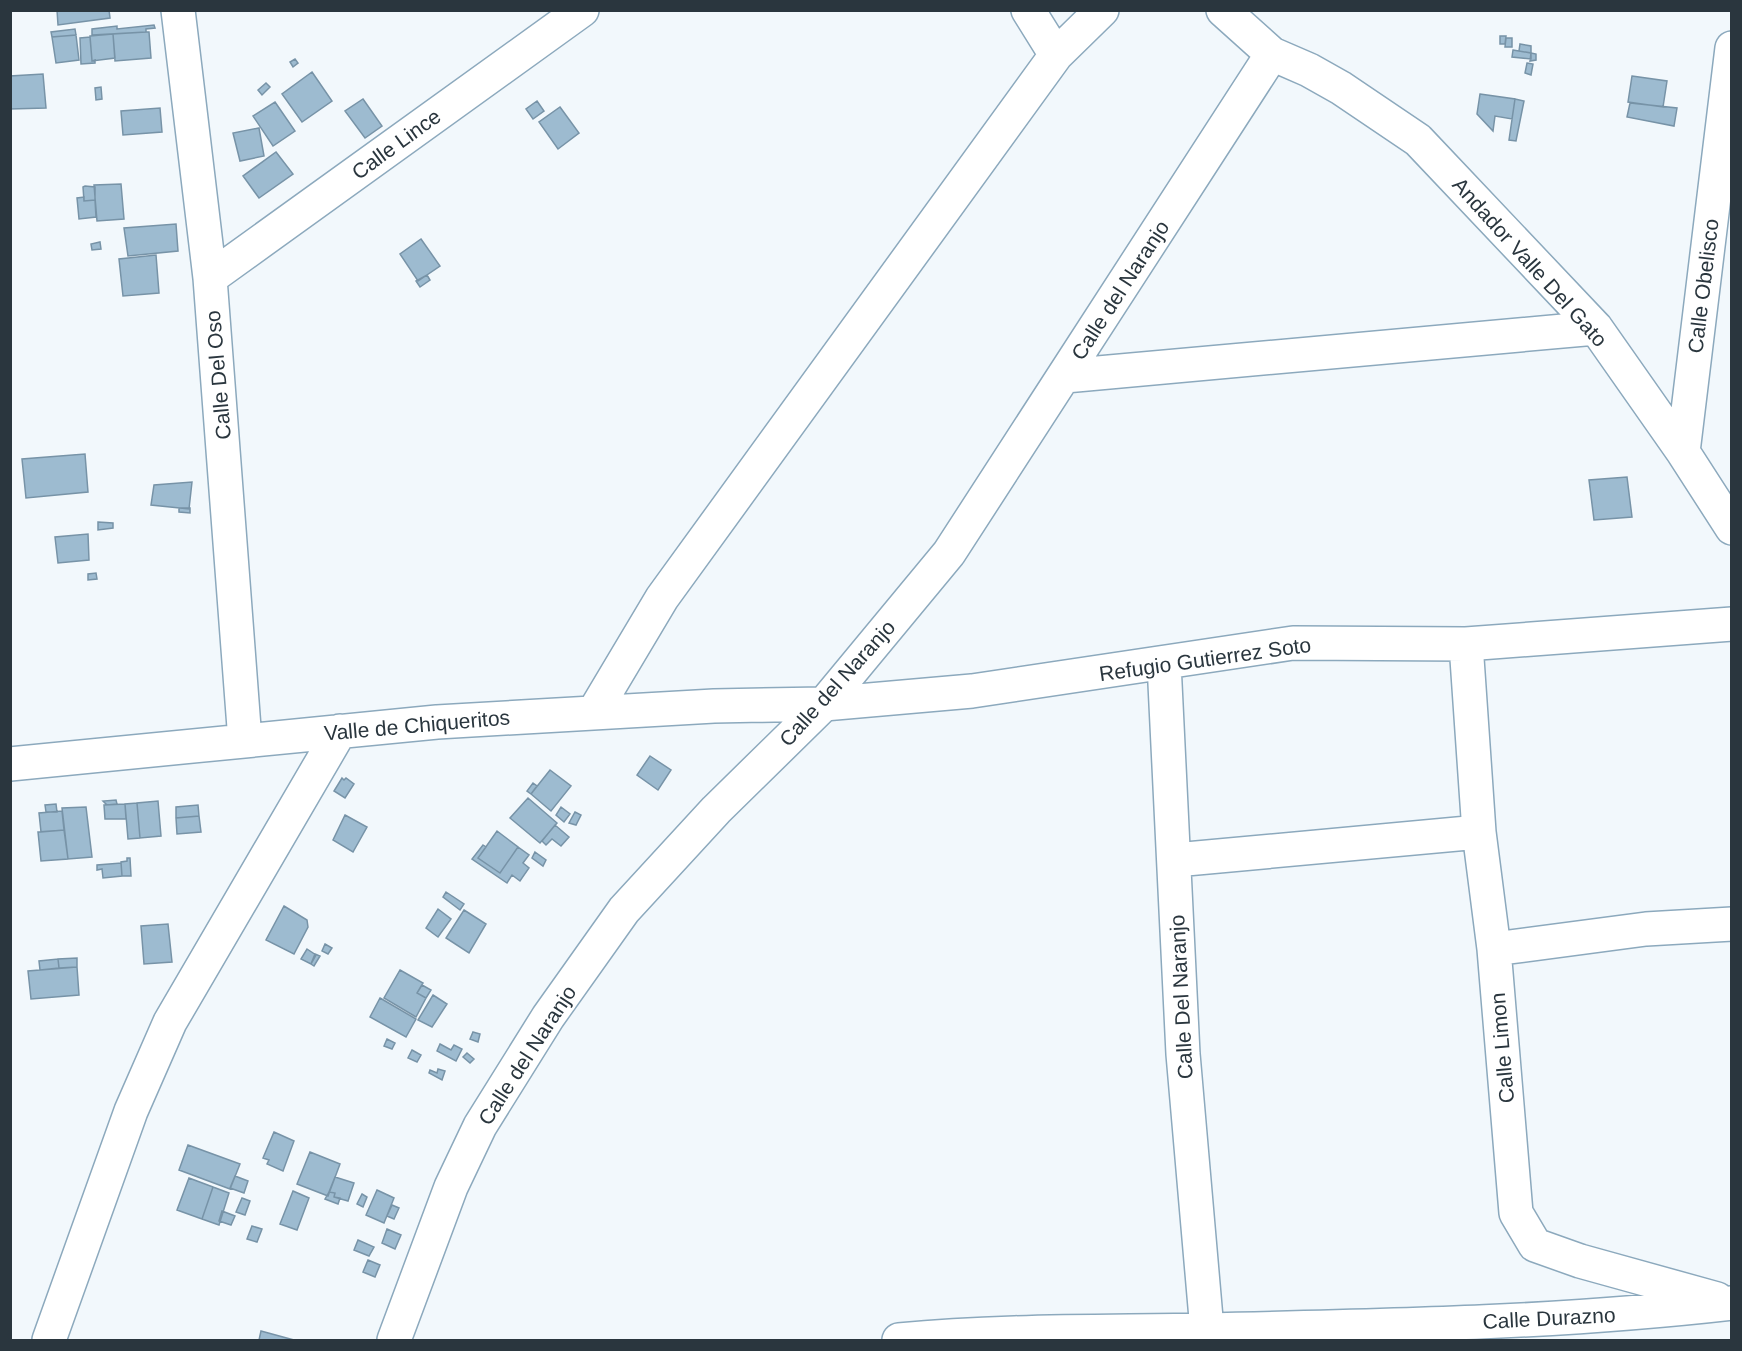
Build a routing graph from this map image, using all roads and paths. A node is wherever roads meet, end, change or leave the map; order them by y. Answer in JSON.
{"nodes":[{"id":1,"x":178,"y":10,"type":"edge"},
{"id":2,"x":582,"y":10,"type":"edge"},
{"id":3,"x":1028,"y":10,"type":"edge"},
{"id":4,"x":1102,"y":10,"type":"edge"},
{"id":5,"x":1222,"y":10,"type":"edge"},
{"id":6,"x":1731,"y":48,"type":"edge"},
{"id":7,"x":1272,"y":54,"type":"junction"},
{"id":8,"x":1056,"y":55,"type":"junction"},
{"id":9,"x":210,"y":278,"type":"junction"},
{"id":10,"x":1596,"y":328,"type":"junction"},
{"id":11,"x":1065,"y":376,"type":"junction"},
{"id":12,"x":1683,"y":452,"type":"junction"},
{"id":13,"x":1731,"y":528,"type":"edge"},
{"id":14,"x":1731,"y":624,"type":"edge"},
{"id":15,"x":1466,"y":644,"type":"junction"},
{"id":16,"x":1164,"y":663,"type":"junction"},
{"id":17,"x":824,"y":704,"type":"junction"},
{"id":18,"x":594,"y":712,"type":"junction"},
{"id":19,"x":340,"y":731,"type":"junction"},
{"id":20,"x":245,"y":741,"type":"junction"},
{"id":21,"x":10,"y":764,"type":"edge"},
{"id":22,"x":1479,"y":832,"type":"junction"},
{"id":23,"x":1174,"y":860,"type":"junction"},
{"id":24,"x":1731,"y":924,"type":"edge"},
{"id":25,"x":1494,"y":949,"type":"junction"},
{"id":26,"x":1731,"y":1303,"type":"edge"},
{"id":27,"x":1207,"y":1330,"type":"junction"},
{"id":28,"x":963,"y":1337,"type":"edge"},
{"id":29,"x":49,"y":1341,"type":"edge"},
{"id":30,"x":394,"y":1341,"type":"edge"},
{"id":31,"x":899,"y":1341,"type":"edge"}],
"edges":[{"from":1,"to":9,"type":"street","name":"Calle Del Oso"},
{"from":2,"to":9,"type":"street","name":"Calle Lince"},
{"from":3,"to":8,"type":"street"},
{"from":4,"to":8,"type":"street"},
{"from":5,"to":7,"type":"street","name":"Andador Valle Del Gato"},
{"from":6,"to":12,"type":"street","name":"Calle Obelisco"},
{"from":7,"to":10,"type":"street","name":"Andador Valle Del Gato"},
{"from":7,"to":11,"type":"street","name":"Calle del Naranjo"},
{"from":8,"to":18,"type":"street"},
{"from":9,"to":20,"type":"street","name":"Calle Del Oso"},
{"from":10,"to":11,"type":"street"},
{"from":10,"to":12,"type":"street","name":"Andador Valle Del Gato"},
{"from":11,"to":17,"type":"street","name":"Calle del Naranjo"},
{"from":12,"to":13,"type":"street","name":"Andador Valle Del Gato"},
{"from":14,"to":15,"type":"street","name":"Refugio Gutierrez Soto"},
{"from":15,"to":16,"type":"street","name":"Refugio Gutierrez Soto"},
{"from":15,"to":22,"type":"street","name":"Calle Limon"},
{"from":16,"to":17,"type":"street","name":"Refugio Gutierrez Soto"},
{"from":16,"to":23,"type":"street","name":"Calle Del Naranjo"},
{"from":17,"to":18,"type":"street","name":"Valle de Chiqueritos"},
{"from":17,"to":30,"type":"street","name":"Calle del Naranjo"},
{"from":18,"to":19,"type":"street","name":"Valle de Chiqueritos"},
{"from":19,"to":20,"type":"street","name":"Valle de Chiqueritos"},
{"from":19,"to":29,"type":"street"},
{"from":20,"to":21,"type":"street","name":"Valle de Chiqueritos"},
{"from":22,"to":23,"type":"street"},
{"from":22,"to":25,"type":"street","name":"Calle Limon"},
{"from":23,"to":27,"type":"street","name":"Calle Del Naranjo"},
{"from":24,"to":25,"type":"street"},
{"from":25,"to":26,"type":"street","name":"Calle Limon"},
{"from":26,"to":27,"type":"street","name":"Calle Durazno"},
{"from":27,"to":28,"type":"street","name":"Calle Durazno"},
{"from":28,"to":31,"type":"street","name":"Calle Durazno"}]}
